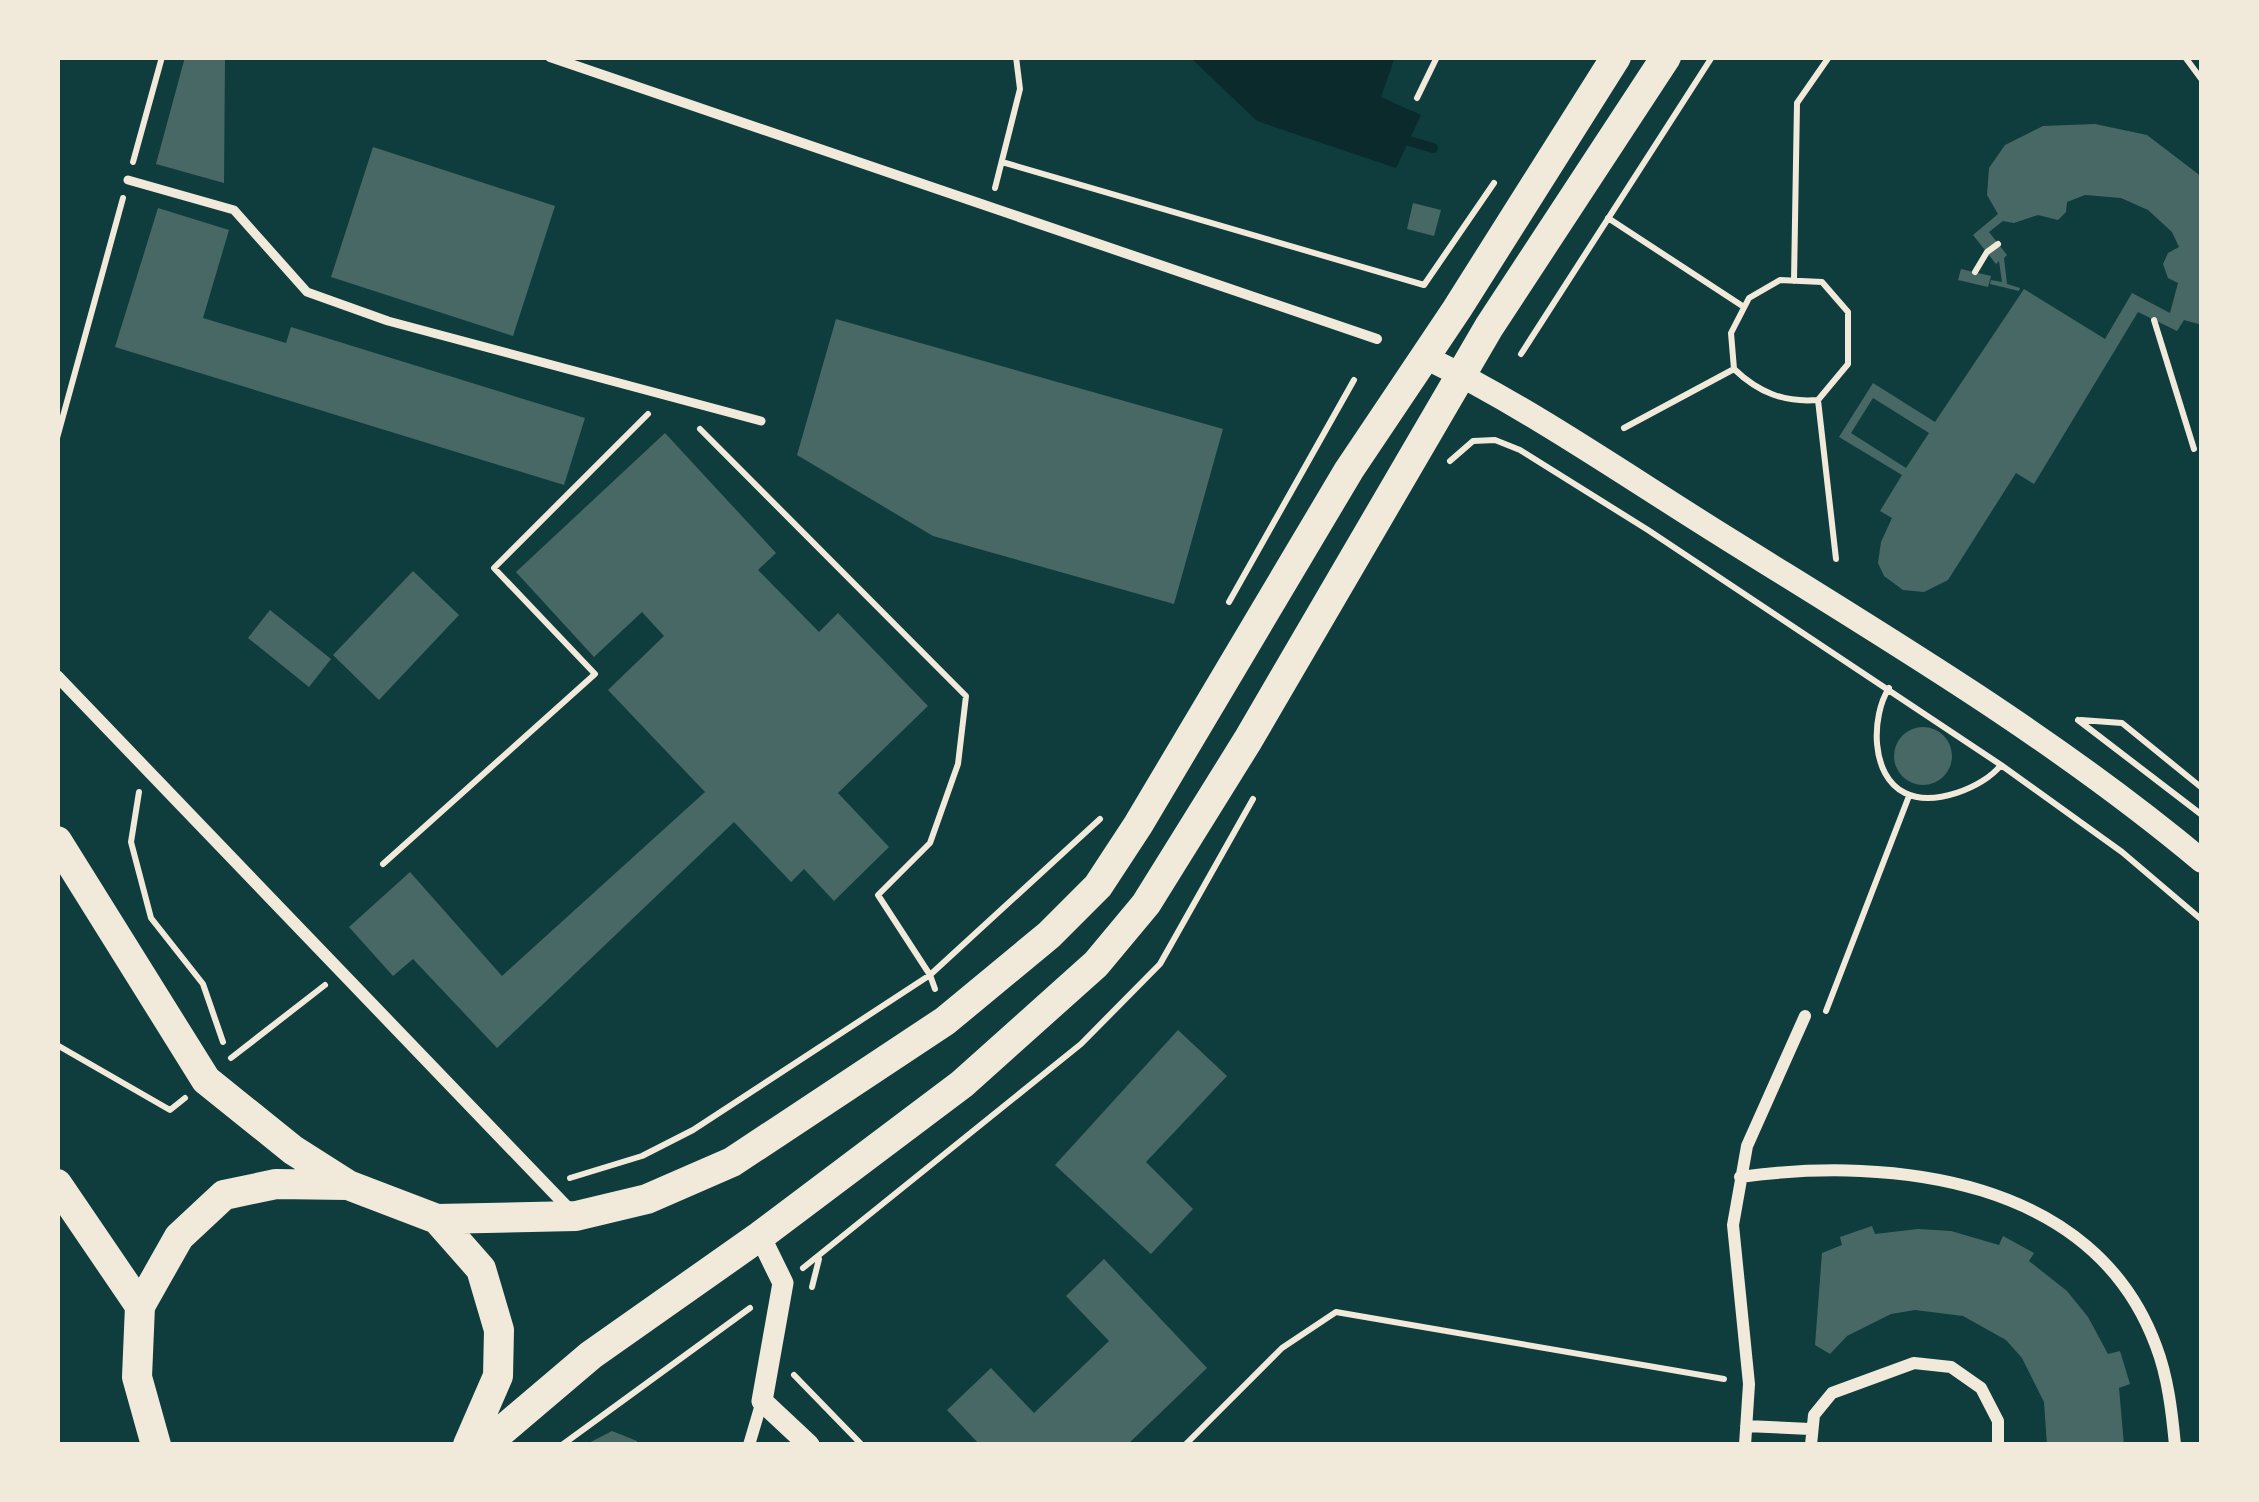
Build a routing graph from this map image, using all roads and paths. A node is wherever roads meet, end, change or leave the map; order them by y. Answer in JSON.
{"nodes":[{"id":1,"x":162,"y":57,"type":"edge"},
{"id":2,"x":550,"y":57,"type":"edge"},
{"id":3,"x":1016,"y":57,"type":"edge"},
{"id":4,"x":1437,"y":57,"type":"edge"},
{"id":5,"x":1616,"y":57,"type":"edge"},
{"id":6,"x":1666,"y":57,"type":"edge"},
{"id":7,"x":1712,"y":57,"type":"edge"},
{"id":8,"x":1829,"y":57,"type":"edge"},
{"id":9,"x":2185,"y":57,"type":"edge"},
{"id":10,"x":2202,"y":80,"type":"edge"},
{"id":11,"x":1418,"y":98,"type":"dead end"},
{"id":12,"x":1002,"y":162,"type":"junction"},
{"id":13,"x":128,"y":180,"type":"junction"},
{"id":14,"x":991,"y":208,"type":"junction"},
{"id":15,"x":1608,"y":218,"type":"junction"},
{"id":16,"x":1998,"y":244,"type":"dead end"},
{"id":17,"x":1975,"y":272,"type":"dead end"},
{"id":18,"x":1793,"y":280,"type":"junction"},
{"id":19,"x":1424,"y":285,"type":"dead end"},
{"id":20,"x":1744,"y":307,"type":"junction"},
{"id":21,"x":2154,"y":320,"type":"dead end"},
{"id":22,"x":1377,"y":339,"type":"dead end"},
{"id":23,"x":1522,"y":354,"type":"dead end"},
{"id":24,"x":1424,"y":356,"type":"junction"},
{"id":25,"x":1734,"y":369,"type":"junction"},
{"id":26,"x":1462,"y":375,"type":"junction"},
{"id":27,"x":1354,"y":380,"type":"dead end"},
{"id":28,"x":1818,"y":400,"type":"junction"},
{"id":29,"x":663,"y":418,"type":"dead end"},
{"id":30,"x":761,"y":421,"type":"dead end"},
{"id":31,"x":697,"y":426,"type":"dead end"},
{"id":32,"x":1624,"y":428,"type":"dead end"},
{"id":33,"x":57,"y":438,"type":"edge"},
{"id":34,"x":2194,"y":449,"type":"dead end"},
{"id":35,"x":1448,"y":462,"type":"dead end"},
{"id":36,"x":1836,"y":559,"type":"dead end"},
{"id":37,"x":1224,"y":610,"type":"dead end"},
{"id":38,"x":57,"y":676,"type":"edge"},
{"id":39,"x":1889,"y":688,"type":"junction"},
{"id":40,"x":2001,"y":765,"type":"junction"},
{"id":41,"x":140,"y":788,"type":"dead end"},
{"id":42,"x":2202,"y":788,"type":"edge"},
{"id":43,"x":1910,"y":796,"type":"junction"},
{"id":44,"x":2202,"y":815,"type":"edge"},
{"id":45,"x":1104,"y":816,"type":"dead end"},
{"id":46,"x":57,"y":841,"type":"edge"},
{"id":47,"x":2202,"y":861,"type":"edge"},
{"id":48,"x":383,"y":864,"type":"dead end"},
{"id":49,"x":2202,"y":920,"type":"edge"},
{"id":50,"x":1160,"y":964,"type":"dead end"},
{"id":51,"x":931,"y":975,"type":"junction"},
{"id":52,"x":1805,"y":1016,"type":"dead end"},
{"id":53,"x":1821,"y":1024,"type":"dead end"},
{"id":54,"x":230,"y":1060,"type":"dead end"},
{"id":55,"x":1740,"y":1177,"type":"junction"},
{"id":56,"x":57,"y":1184,"type":"edge"},
{"id":57,"x":547,"y":1184,"type":"junction"},
{"id":58,"x":348,"y":1185,"type":"junction"},
{"id":59,"x":576,"y":1216,"type":"junction"},
{"id":60,"x":437,"y":1219,"type":"junction"},
{"id":61,"x":760,"y":1236,"type":"junction"},
{"id":62,"x":820,"y":1256,"type":"junction"},
{"id":63,"x":783,"y":1283,"type":"junction"},
{"id":64,"x":808,"y":1302,"type":"dead end"},
{"id":65,"x":140,"y":1306,"type":"junction"},
{"id":66,"x":791,"y":1371,"type":"dead end"},
{"id":67,"x":1749,"y":1384,"type":"junction"},
{"id":68,"x":762,"y":1401,"type":"junction"},
{"id":69,"x":1746,"y":1426,"type":"junction"},
{"id":70,"x":1810,"y":1429,"type":"junction"},
{"id":71,"x":155,"y":1444,"type":"edge"},
{"id":72,"x":468,"y":1445,"type":"edge"},
{"id":73,"x":485,"y":1445,"type":"edge"},
{"id":74,"x":562,"y":1445,"type":"edge"},
{"id":75,"x":749,"y":1445,"type":"edge"},
{"id":76,"x":809,"y":1445,"type":"edge"},
{"id":77,"x":862,"y":1445,"type":"edge"},
{"id":78,"x":1185,"y":1445,"type":"edge"},
{"id":79,"x":1745,"y":1445,"type":"edge"},
{"id":80,"x":1811,"y":1445,"type":"edge"},
{"id":81,"x":1998,"y":1445,"type":"edge"},
{"id":82,"x":2175,"y":1445,"type":"edge"}],
"edges":[{"from":1,"to":13,"type":"path"},
{"from":2,"to":14,"type":"street"},
{"from":3,"to":12,"type":"path"},
{"from":4,"to":11,"type":"path"},
{"from":5,"to":24,"type":"main road"},
{"from":6,"to":26,"type":"main road"},
{"from":7,"to":15,"type":"path"},
{"from":8,"to":18,"type":"path"},
{"from":9,"to":10,"type":"path"},
{"from":12,"to":14,"type":"path"},
{"from":12,"to":19,"type":"path"},
{"from":13,"to":30,"type":"lane"},
{"from":13,"to":33,"type":"path"},
{"from":14,"to":22,"type":"street"},
{"from":15,"to":20,"type":"path"},
{"from":15,"to":23,"type":"path"},
{"from":16,"to":17,"type":"path"},
{"from":18,"to":20,"type":"path"},
{"from":18,"to":28,"type":"path"},
{"from":20,"to":25,"type":"path"},
{"from":21,"to":34,"type":"path"},
{"from":24,"to":26,"type":"main road"},
{"from":24,"to":59,"type":"main road"},
{"from":25,"to":28,"type":"path"},
{"from":25,"to":32,"type":"path"},
{"from":26,"to":47,"type":"main road"},
{"from":26,"to":61,"type":"main road"},
{"from":27,"to":37,"type":"path"},
{"from":28,"to":36,"type":"path"},
{"from":29,"to":48,"type":"path"},
{"from":31,"to":51,"type":"path"},
{"from":35,"to":39,"type":"path"},
{"from":38,"to":57,"type":"street"},
{"from":39,"to":40,"type":"path"},
{"from":39,"to":43,"type":"path"},
{"from":40,"to":43,"type":"path"},
{"from":40,"to":49,"type":"path"},
{"from":41,"to":54,"type":"path"},
{"from":42,"to":44,"type":"path"},
{"from":43,"to":53,"type":"path"},
{"from":45,"to":51,"type":"path"},
{"from":46,"to":58,"type":"main road"},
{"from":50,"to":62,"type":"path"},
{"from":51,"to":57,"type":"path"},
{"from":52,"to":55,"type":"street"},
{"from":55,"to":67,"type":"street"},
{"from":55,"to":82,"type":"street"},
{"from":56,"to":65,"type":"main road"},
{"from":57,"to":59,"type":"street"},
{"from":58,"to":60,"type":"main road"},
{"from":58,"to":65,"type":"main road"},
{"from":59,"to":60,"type":"main road"},
{"from":60,"to":72,"type":"main road"},
{"from":61,"to":63,"type":"street"},
{"from":61,"to":73,"type":"main road"},
{"from":62,"to":63,"type":"path"},
{"from":62,"to":64,"type":"path"},
{"from":63,"to":68,"type":"street"},
{"from":63,"to":74,"type":"path"},
{"from":65,"to":71,"type":"main road"},
{"from":66,"to":77,"type":"path"},
{"from":67,"to":69,"type":"street"},
{"from":67,"to":78,"type":"path"},
{"from":68,"to":75,"type":"street"},
{"from":68,"to":76,"type":"street"},
{"from":69,"to":70,"type":"street"},
{"from":69,"to":79,"type":"street"},
{"from":70,"to":80,"type":"street"},
{"from":70,"to":81,"type":"street"}]}
